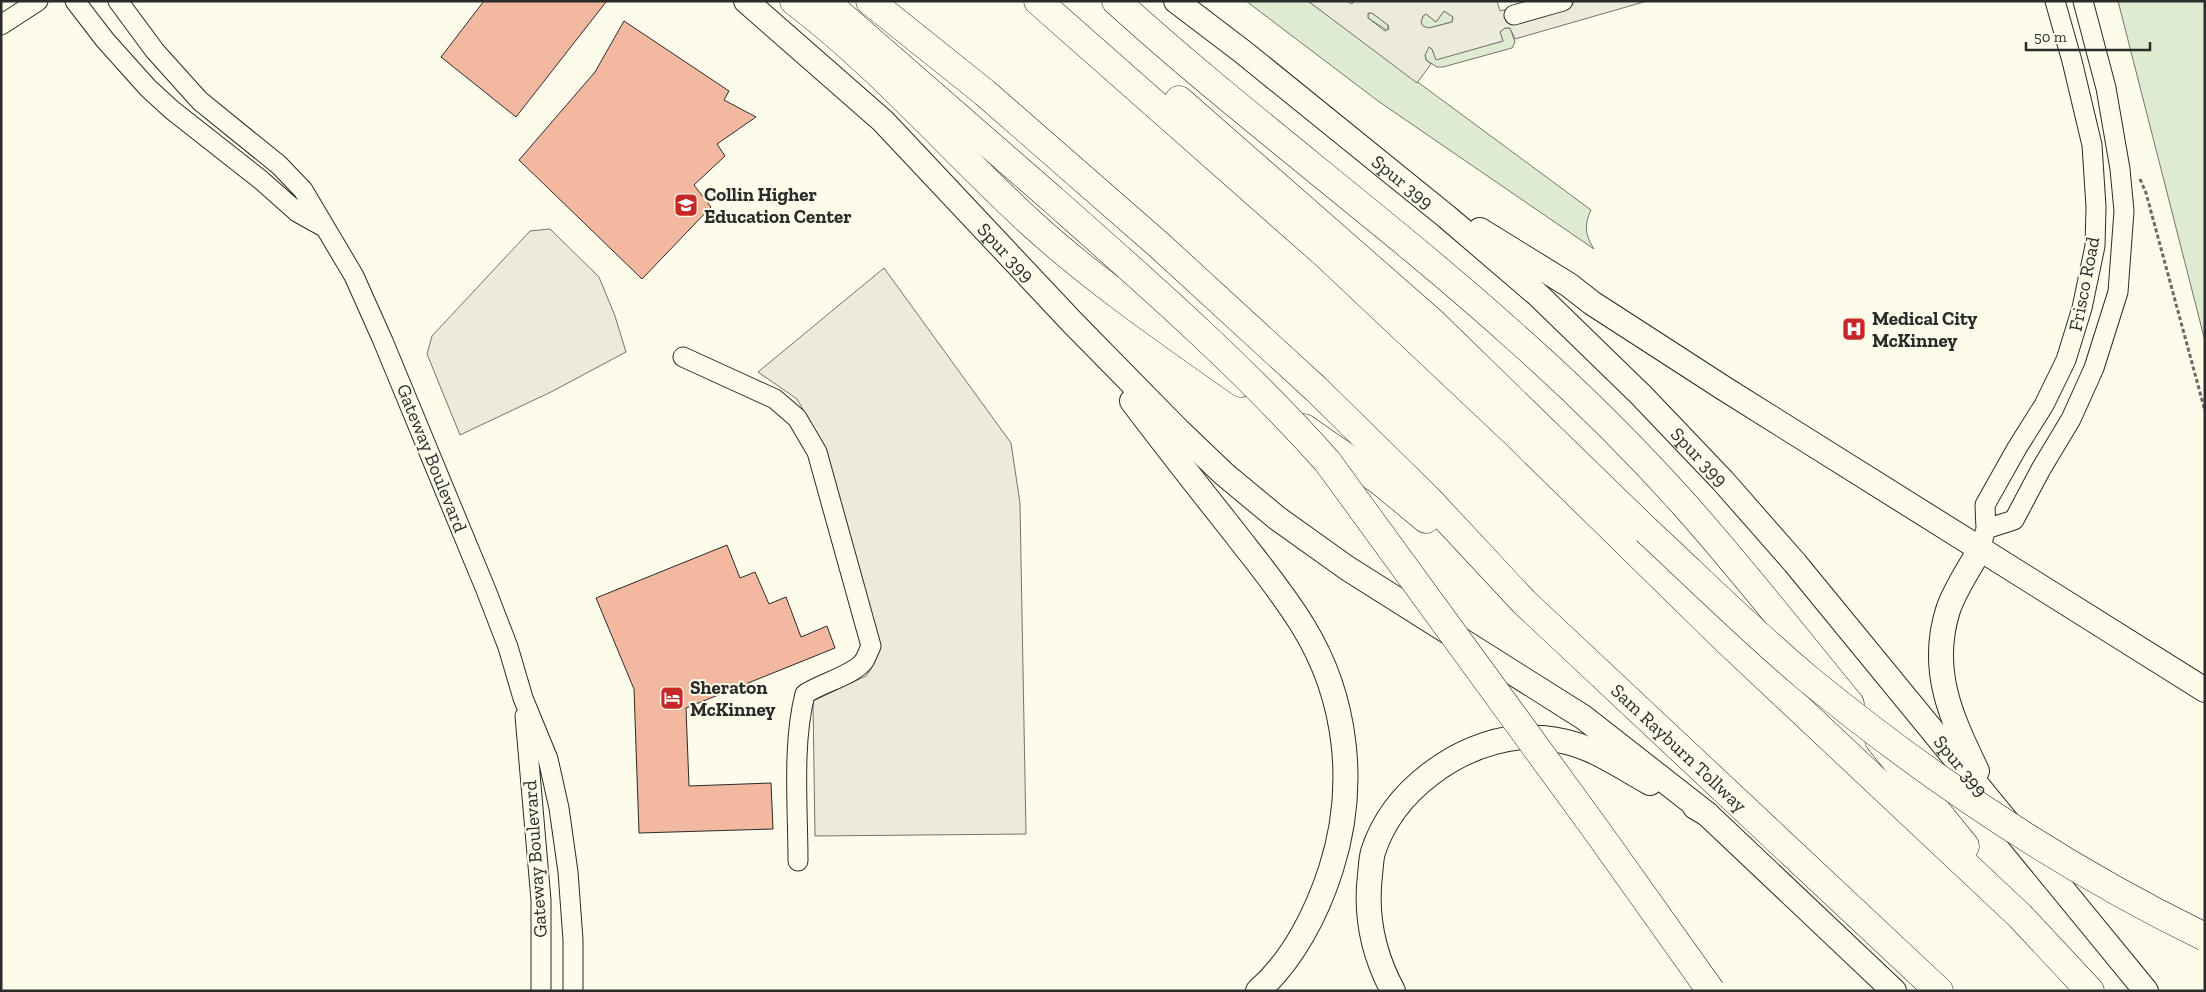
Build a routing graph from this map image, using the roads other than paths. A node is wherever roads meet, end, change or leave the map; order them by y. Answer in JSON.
{"nodes":[{"id":1,"x":38,"y":1,"type":"edge"},
{"id":2,"x":75,"y":1,"type":"edge"},
{"id":3,"x":118,"y":1,"type":"edge"},
{"id":4,"x":746,"y":1,"type":"edge"},
{"id":5,"x":794,"y":1,"type":"edge"},
{"id":6,"x":825,"y":1,"type":"edge"},
{"id":7,"x":870,"y":1,"type":"edge"},
{"id":8,"x":1038,"y":1,"type":"edge"},
{"id":9,"x":1116,"y":1,"type":"edge"},
{"id":10,"x":1176,"y":1,"type":"edge"},
{"id":11,"x":1563,"y":1,"type":"edge"},
{"id":12,"x":2055,"y":1,"type":"edge"},
{"id":13,"x":2083,"y":1,"type":"edge"},
{"id":14,"x":1514,"y":15,"type":"dead end"},
{"id":15,"x":1,"y":25,"type":"edge"},
{"id":16,"x":1068,"y":26,"type":"junction"},
{"id":17,"x":2117,"y":144,"type":"junction"},
{"id":18,"x":2092,"y":145,"type":"junction"},
{"id":19,"x":1403,"y":181,"type":"junction"},
{"id":20,"x":323,"y":227,"type":"junction"},
{"id":21,"x":1072,"y":322,"type":"junction"},
{"id":22,"x":683,"y":357,"type":"dead end"},
{"id":23,"x":1983,"y":539,"type":"junction"},
{"id":24,"x":1524,"y":602,"type":"junction"},
{"id":25,"x":2205,"y":690,"type":"edge"},
{"id":26,"x":523,"y":698,"type":"junction"},
{"id":27,"x":1992,"y":804,"type":"junction"},
{"id":28,"x":1707,"y":814,"type":"junction"},
{"id":29,"x":798,"y":862,"type":"dead end"},
{"id":30,"x":2020,"y":916,"type":"junction"},
{"id":31,"x":2205,"y":937,"type":"edge"},
{"id":32,"x":541,"y":991,"type":"edge"},
{"id":33,"x":573,"y":991,"type":"edge"},
{"id":34,"x":1258,"y":991,"type":"edge"},
{"id":35,"x":1393,"y":991,"type":"edge"},
{"id":36,"x":1711,"y":991,"type":"edge"},
{"id":37,"x":1894,"y":991,"type":"edge"},
{"id":38,"x":1939,"y":991,"type":"edge"},
{"id":39,"x":2090,"y":991,"type":"edge"},
{"id":40,"x":2146,"y":991,"type":"edge"}],
"edges":[{"from":1,"to":15,"type":"street"},
{"from":2,"to":20,"type":"street","name":"Gateway Boulevard"},
{"from":3,"to":20,"type":"street","name":"Gateway Boulevard"},
{"from":4,"to":21,"type":"main road","name":"Spur 399"},
{"from":5,"to":24,"type":"highway"},
{"from":6,"to":36,"type":"highway","bridge":true},
{"from":7,"to":24,"type":"highway","name":"Sam Rayburn Tollway"},
{"from":8,"to":16,"type":"highway"},
{"from":9,"to":30,"type":"highway"},
{"from":10,"to":19,"type":"main road","name":"Spur 399"},
{"from":11,"to":14,"type":"street"},
{"from":12,"to":18,"type":"street","name":"Frisco Road"},
{"from":13,"to":17,"type":"street"},
{"from":16,"to":30,"type":"highway"},
{"from":16,"to":31,"type":"highway","bridge":true},
{"from":17,"to":18,"type":"street"},
{"from":17,"to":23,"type":"street"},
{"from":18,"to":23,"type":"street","name":"Frisco Road"},
{"from":19,"to":23,"type":"main road"},
{"from":19,"to":27,"type":"main road","name":"Spur 399"},
{"from":20,"to":26,"type":"street","name":"Gateway Boulevard"},
{"from":21,"to":28,"type":"main road","name":"Spur 399"},
{"from":21,"to":34,"type":"main road"},
{"from":22,"to":29,"type":"street"},
{"from":23,"to":25,"type":"main road"},
{"from":23,"to":27,"type":"main road"},
{"from":24,"to":38,"type":"highway","name":"Sam Rayburn Tollway"},
{"from":26,"to":32,"type":"street","name":"Gateway Boulevard"},
{"from":26,"to":33,"type":"street","name":"Gateway Boulevard"},
{"from":27,"to":40,"type":"main road","name":"Spur 399"},
{"from":28,"to":35,"type":"main road"},
{"from":28,"to":37,"type":"main road"},
{"from":30,"to":39,"type":"highway"}]}
